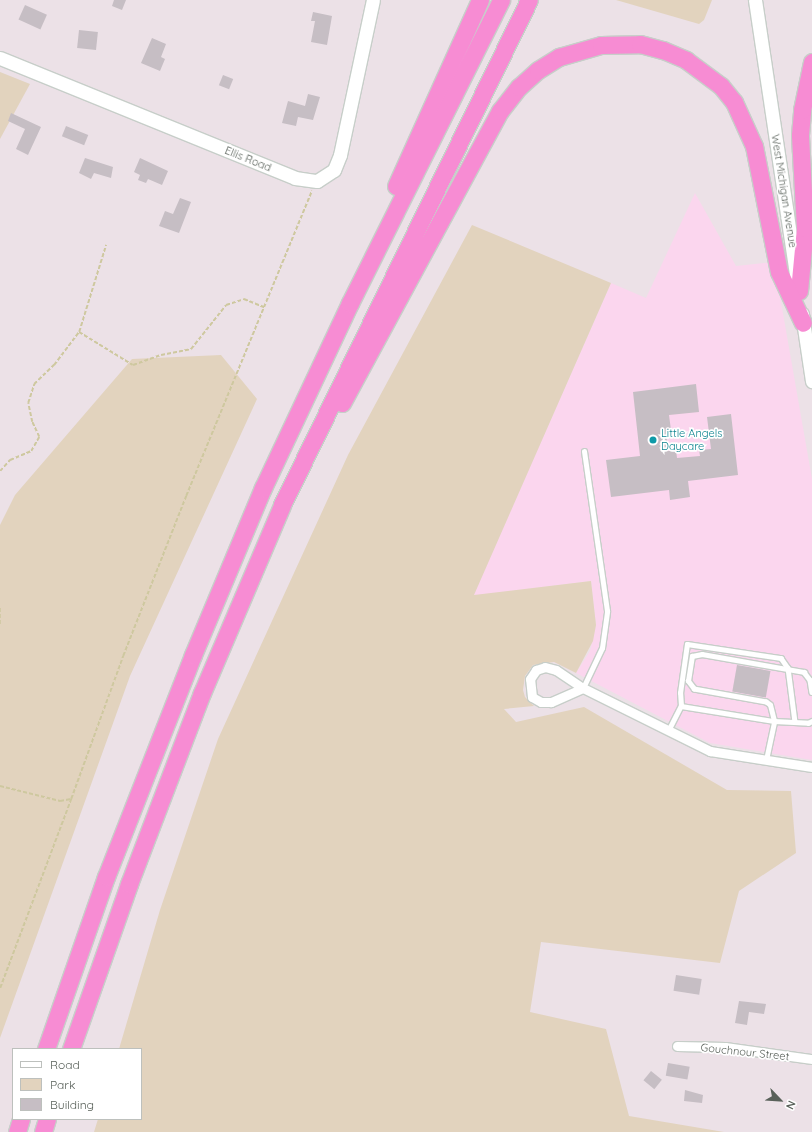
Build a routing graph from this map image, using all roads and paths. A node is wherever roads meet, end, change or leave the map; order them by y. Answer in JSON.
{"nodes":[{"id":1,"x":373,"y":0,"type":"edge"},
{"id":2,"x":480,"y":0,"type":"edge"},
{"id":3,"x":501,"y":0,"type":"edge"},
{"id":4,"x":529,"y":0,"type":"edge"},
{"id":5,"x":755,"y":0,"type":"edge"},
{"id":6,"x":0,"y":58,"type":"edge"},
{"id":7,"x":812,"y":62,"type":"edge"},
{"id":8,"x":313,"y":181,"type":"junction"},
{"id":9,"x":106,"y":245,"type":"dead end"},
{"id":10,"x":367,"y":269,"type":"junction"},
{"id":11,"x":798,"y":291,"type":"junction"},
{"id":12,"x":264,"y":307,"type":"junction"},
{"id":13,"x":803,"y":323,"type":"junction"},
{"id":14,"x":79,"y":332,"type":"junction"},
{"id":15,"x":812,"y":381,"type":"edge"},
{"id":16,"x":584,"y":452,"type":"dead end"},
{"id":17,"x":0,"y":471,"type":"edge"},
{"id":18,"x":282,"y":505,"type":"junction"},
{"id":19,"x":0,"y":608,"type":"edge"},
{"id":20,"x":0,"y":626,"type":"edge"},
{"id":21,"x":788,"y":668,"type":"junction"},
{"id":22,"x":583,"y":688,"type":"junction"},
{"id":23,"x":812,"y":692,"type":"edge"},
{"id":24,"x":681,"y":706,"type":"junction"},
{"id":25,"x":774,"y":720,"type":"junction"},
{"id":26,"x":795,"y":722,"type":"junction"},
{"id":27,"x":810,"y":722,"type":"edge"},
{"id":28,"x":668,"y":731,"type":"junction"},
{"id":29,"x":766,"y":760,"type":"junction"},
{"id":30,"x":812,"y":767,"type":"edge"},
{"id":31,"x":0,"y":786,"type":"edge"},
{"id":32,"x":71,"y":799,"type":"junction"},
{"id":33,"x":0,"y":988,"type":"edge"},
{"id":34,"x":677,"y":1046,"type":"dead end"},
{"id":35,"x":46,"y":1048,"type":"edge"},
{"id":36,"x":72,"y":1048,"type":"edge"},
{"id":37,"x":812,"y":1059,"type":"edge"},
{"id":38,"x":21,"y":1120,"type":"edge"},
{"id":39,"x":47,"y":1120,"type":"edge"},
{"id":40,"x":17,"y":1132,"type":"edge"},
{"id":41,"x":43,"y":1132,"type":"edge"}],
"edges":[{"from":1,"to":8,"type":"street"},
{"from":2,"to":10,"type":"highway"},
{"from":3,"to":10,"type":"highway"},
{"from":4,"to":18,"type":"highway"},
{"from":5,"to":11,"type":"street","name":"West Michigan Avenue"},
{"from":6,"to":8,"type":"street","name":"Ellis Road"},
{"from":7,"to":11,"type":"highway"},
{"from":8,"to":12,"type":"path"},
{"from":9,"to":14,"type":"path"},
{"from":10,"to":35,"type":"highway"},
{"from":11,"to":13,"type":"street","name":"West Michigan Avenue"},
{"from":12,"to":14,"type":"path"},
{"from":12,"to":32,"type":"path"},
{"from":13,"to":15,"type":"street","name":"West Michigan Avenue"},
{"from":13,"to":18,"type":"highway"},
{"from":14,"to":17,"type":"path"},
{"from":16,"to":22,"type":"lane"},
{"from":18,"to":36,"type":"highway"},
{"from":19,"to":20,"type":"path"},
{"from":21,"to":23,"type":"lane"},
{"from":21,"to":24,"type":"lane"},
{"from":21,"to":25,"type":"lane"},
{"from":21,"to":26,"type":"lane"},
{"from":22,"to":22,"type":"street"},
{"from":22,"to":28,"type":"street"},
{"from":24,"to":25,"type":"lane"},
{"from":24,"to":28,"type":"lane"},
{"from":25,"to":26,"type":"lane"},
{"from":25,"to":29,"type":"lane"},
{"from":26,"to":27,"type":"lane"},
{"from":28,"to":29,"type":"street"},
{"from":29,"to":30,"type":"street"},
{"from":31,"to":32,"type":"path"},
{"from":32,"to":33,"type":"path"},
{"from":34,"to":37,"type":"street","name":"Gouchnour Street"},
{"from":38,"to":40,"type":"highway"},
{"from":39,"to":41,"type":"highway"}]}
